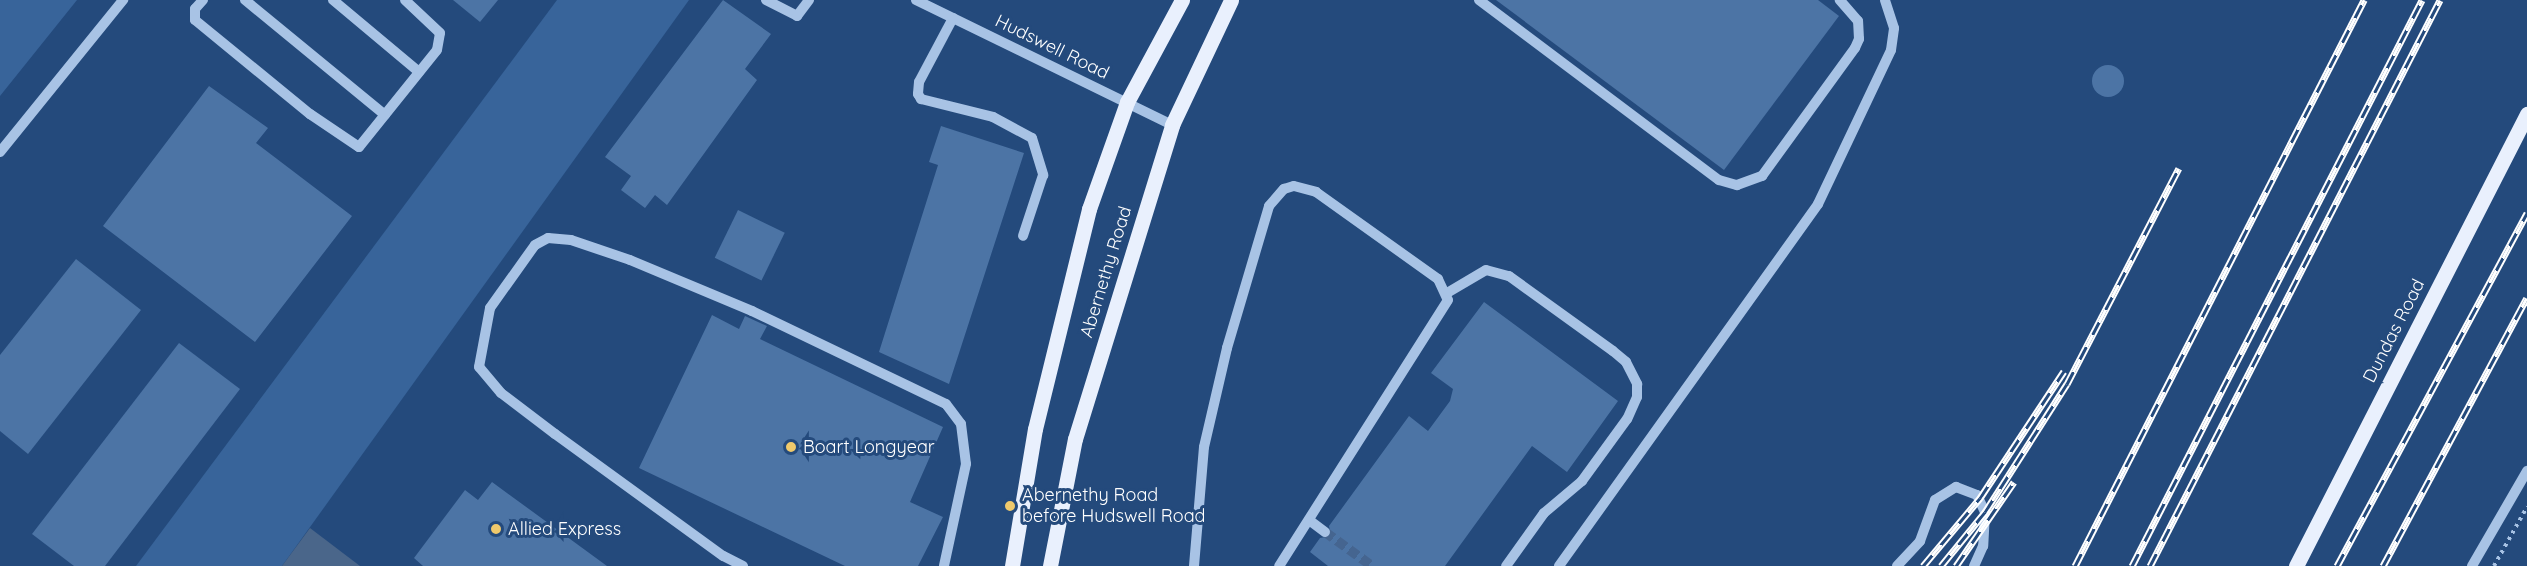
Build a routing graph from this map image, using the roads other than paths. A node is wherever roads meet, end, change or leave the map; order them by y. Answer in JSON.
{"nodes":[{"id":1,"x":123,"y":0,"type":"edge"},
{"id":2,"x":202,"y":0,"type":"edge"},
{"id":3,"x":245,"y":0,"type":"edge"},
{"id":4,"x":333,"y":0,"type":"edge"},
{"id":5,"x":405,"y":0,"type":"edge"},
{"id":6,"x":766,"y":0,"type":"edge"},
{"id":7,"x":809,"y":0,"type":"edge"},
{"id":8,"x":916,"y":0,"type":"edge"},
{"id":9,"x":1182,"y":0,"type":"edge"},
{"id":10,"x":1231,"y":0,"type":"edge"},
{"id":11,"x":1479,"y":0,"type":"edge"},
{"id":12,"x":1840,"y":0,"type":"edge"},
{"id":13,"x":1885,"y":0,"type":"edge"},
{"id":14,"x":953,"y":18,"type":"junction"},
{"id":15,"x":419,"y":72,"type":"junction"},
{"id":16,"x":1127,"y":102,"type":"junction"},
{"id":17,"x":2527,"y":114,"type":"edge"},
{"id":18,"x":384,"y":115,"type":"junction"},
{"id":19,"x":1172,"y":125,"type":"junction"},
{"id":20,"x":0,"y":152,"type":"edge"},
{"id":21,"x":1023,"y":236,"type":"dead end"},
{"id":22,"x":1447,"y":293,"type":"junction"},
{"id":23,"x":2527,"y":471,"type":"edge"},
{"id":24,"x":1309,"y":520,"type":"junction"},
{"id":25,"x":1325,"y":531,"type":"tunnel mouth"},
{"id":26,"x":743,"y":566,"type":"edge"},
{"id":27,"x":944,"y":566,"type":"edge"},
{"id":28,"x":1012,"y":566,"type":"edge"},
{"id":29,"x":1050,"y":566,"type":"edge"},
{"id":30,"x":1194,"y":566,"type":"edge"},
{"id":31,"x":1279,"y":566,"type":"edge"},
{"id":32,"x":1506,"y":566,"type":"edge"},
{"id":33,"x":1559,"y":566,"type":"edge"},
{"id":34,"x":1897,"y":566,"type":"edge"},
{"id":35,"x":1974,"y":566,"type":"edge"},
{"id":36,"x":2296,"y":566,"type":"edge"},
{"id":37,"x":2472,"y":566,"type":"edge"}],
"edges":[{"from":1,"to":20,"type":"street"},
{"from":2,"to":18,"type":"street"},
{"from":3,"to":18,"type":"street"},
{"from":4,"to":15,"type":"street"},
{"from":5,"to":15,"type":"street"},
{"from":6,"to":7,"type":"street"},
{"from":8,"to":14,"type":"street","name":"Hudswell Road"},
{"from":9,"to":16,"type":"main road","name":"Abernethy Road"},
{"from":10,"to":19,"type":"main road","name":"Abernethy Road"},
{"from":11,"to":12,"type":"street"},
{"from":13,"to":33,"type":"street"},
{"from":14,"to":16,"type":"street","name":"Hudswell Road"},
{"from":14,"to":21,"type":"street"},
{"from":15,"to":18,"type":"street"},
{"from":16,"to":19,"type":"street","name":"Hudswell Road"},
{"from":16,"to":28,"type":"main road","name":"Abernethy Road"},
{"from":17,"to":36,"type":"main road","name":"Dundas Road"},
{"from":19,"to":29,"type":"main road","name":"Abernethy Road"},
{"from":22,"to":24,"type":"street"},
{"from":22,"to":30,"type":"street"},
{"from":22,"to":32,"type":"street"},
{"from":23,"to":37,"type":"street"},
{"from":24,"to":25,"type":"street"},
{"from":24,"to":31,"type":"street"},
{"from":26,"to":27,"type":"street"},
{"from":34,"to":35,"type":"street"}]}
